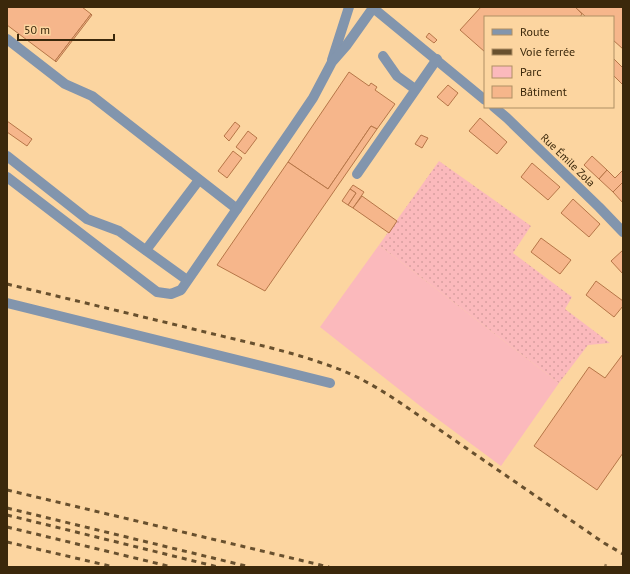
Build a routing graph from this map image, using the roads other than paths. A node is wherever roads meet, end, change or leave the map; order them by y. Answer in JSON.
{"nodes":[{"id":1,"x":349,"y":7,"type":"edge"},
{"id":2,"x":372,"y":7,"type":"edge"},
{"id":3,"x":7,"y":39,"type":"edge"},
{"id":4,"x":383,"y":56,"type":"dead end"},
{"id":5,"x":437,"y":59,"type":"junction"},
{"id":6,"x":332,"y":62,"type":"junction"},
{"id":7,"x":415,"y":89,"type":"junction"},
{"id":8,"x":484,"y":99,"type":"edge"},
{"id":9,"x":495,"y":108,"type":"edge"},
{"id":10,"x":7,"y":156,"type":"edge"},
{"id":11,"x":357,"y":174,"type":"dead end"},
{"id":12,"x":7,"y":177,"type":"edge"},
{"id":13,"x":199,"y":180,"type":"junction"},
{"id":14,"x":237,"y":209,"type":"junction"},
{"id":15,"x":623,"y":232,"type":"edge"},
{"id":16,"x":146,"y":250,"type":"junction"},
{"id":17,"x":187,"y":280,"type":"junction"},
{"id":18,"x":7,"y":303,"type":"edge"},
{"id":19,"x":330,"y":383,"type":"dead end"}],
"edges":[{"from":1,"to":6,"type":"street"},
{"from":2,"to":5,"type":"street"},
{"from":2,"to":6,"type":"street"},
{"from":3,"to":13,"type":"street"},
{"from":4,"to":7,"type":"street"},
{"from":5,"to":7,"type":"street"},
{"from":5,"to":8,"type":"street"},
{"from":6,"to":14,"type":"street"},
{"from":7,"to":11,"type":"street"},
{"from":9,"to":15,"type":"street","name":"Rue Émile Zola"},
{"from":10,"to":16,"type":"street"},
{"from":12,"to":17,"type":"street"},
{"from":13,"to":14,"type":"street"},
{"from":13,"to":16,"type":"street"},
{"from":14,"to":17,"type":"street"},
{"from":16,"to":17,"type":"street"},
{"from":18,"to":19,"type":"street"}]}
